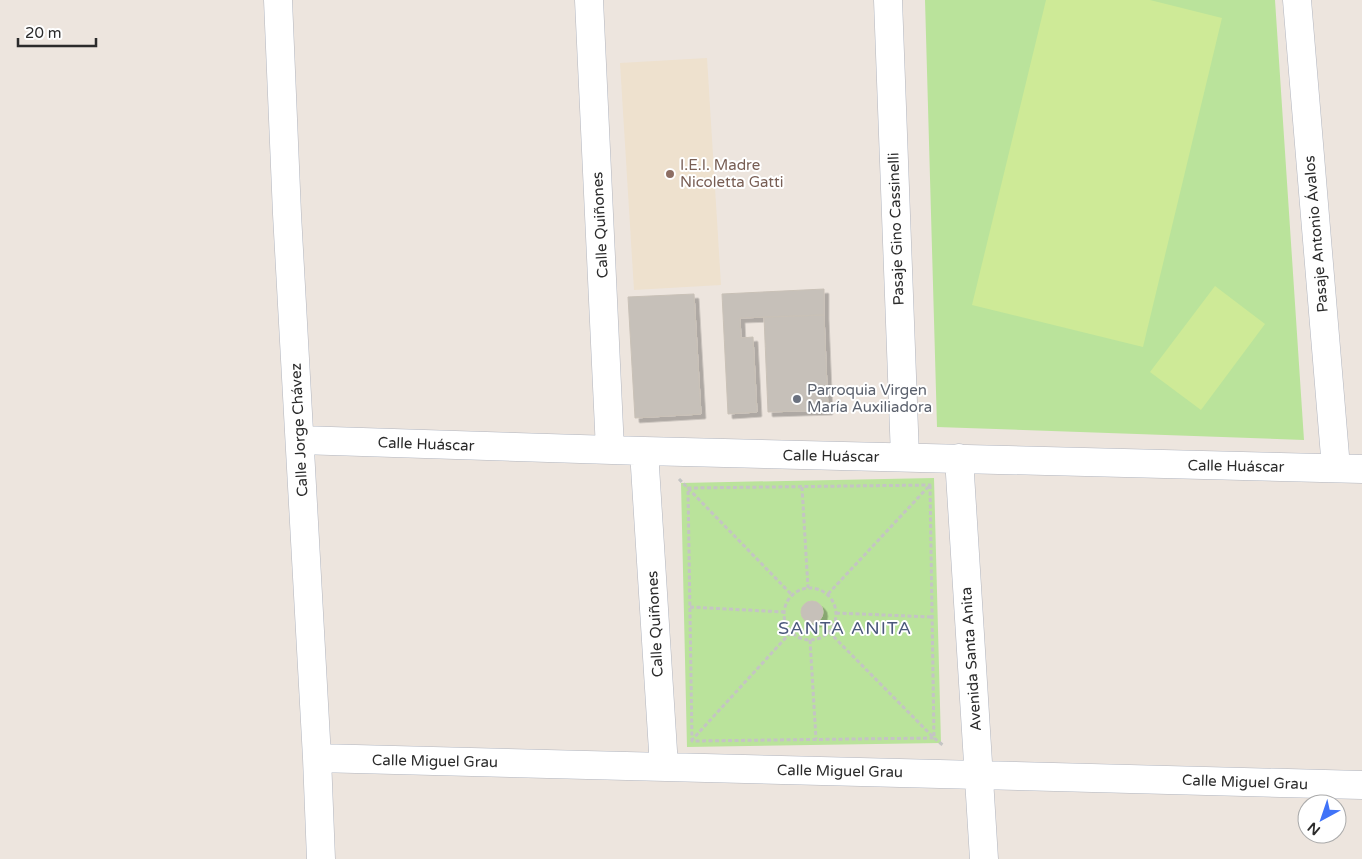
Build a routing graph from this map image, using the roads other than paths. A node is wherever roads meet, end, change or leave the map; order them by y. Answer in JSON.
{"nodes":[{"id":1,"x":278,"y":0,"type":"edge"},
{"id":2,"x":589,"y":0,"type":"edge"},
{"id":3,"x":888,"y":0,"type":"edge"},
{"id":4,"x":1297,"y":0,"type":"edge"},
{"id":5,"x":300,"y":440,"type":"junction"},
{"id":6,"x":610,"y":450,"type":"junction"},
{"id":7,"x":649,"y":452,"type":"junction"},
{"id":8,"x":905,"y":457,"type":"junction"},
{"id":9,"x":955,"y":458,"type":"junction"},
{"id":10,"x":1349,"y":468,"type":"edge"},
{"id":11,"x":317,"y":758,"type":"junction"},
{"id":12,"x":664,"y":767,"type":"junction"},
{"id":13,"x":979,"y":775,"type":"junction"},
{"id":14,"x":1362,"y":785,"type":"edge"},
{"id":15,"x":321,"y":859,"type":"edge"},
{"id":16,"x":984,"y":859,"type":"edge"}],
"edges":[{"from":1,"to":5,"type":"street","name":"Calle Jorge Chávez"},
{"from":2,"to":6,"type":"street","name":"Calle Quiñones"},
{"from":3,"to":8,"type":"street","name":"Pasaje Gino Cassinelli"},
{"from":4,"to":10,"type":"street","name":"Pasaje Antonio Ávalos"},
{"from":5,"to":6,"type":"street","name":"Calle Huáscar"},
{"from":5,"to":11,"type":"street","name":"Calle Jorge Chávez"},
{"from":6,"to":7,"type":"street","name":"Calle Huáscar"},
{"from":7,"to":8,"type":"street","name":"Calle Huáscar"},
{"from":7,"to":12,"type":"street","name":"Calle Quiñones"},
{"from":8,"to":9,"type":"street","name":"Calle Huáscar"},
{"from":9,"to":10,"type":"street","name":"Calle Huáscar"},
{"from":9,"to":13,"type":"street","name":"Avenida Santa Anita"},
{"from":11,"to":12,"type":"street","name":"Calle Miguel Grau"},
{"from":11,"to":15,"type":"street","name":"Calle Jorge Chávez"},
{"from":12,"to":13,"type":"street","name":"Calle Miguel Grau"},
{"from":13,"to":14,"type":"street","name":"Calle Miguel Grau"},
{"from":13,"to":16,"type":"street","name":"Avenida Santa Anita"}]}
